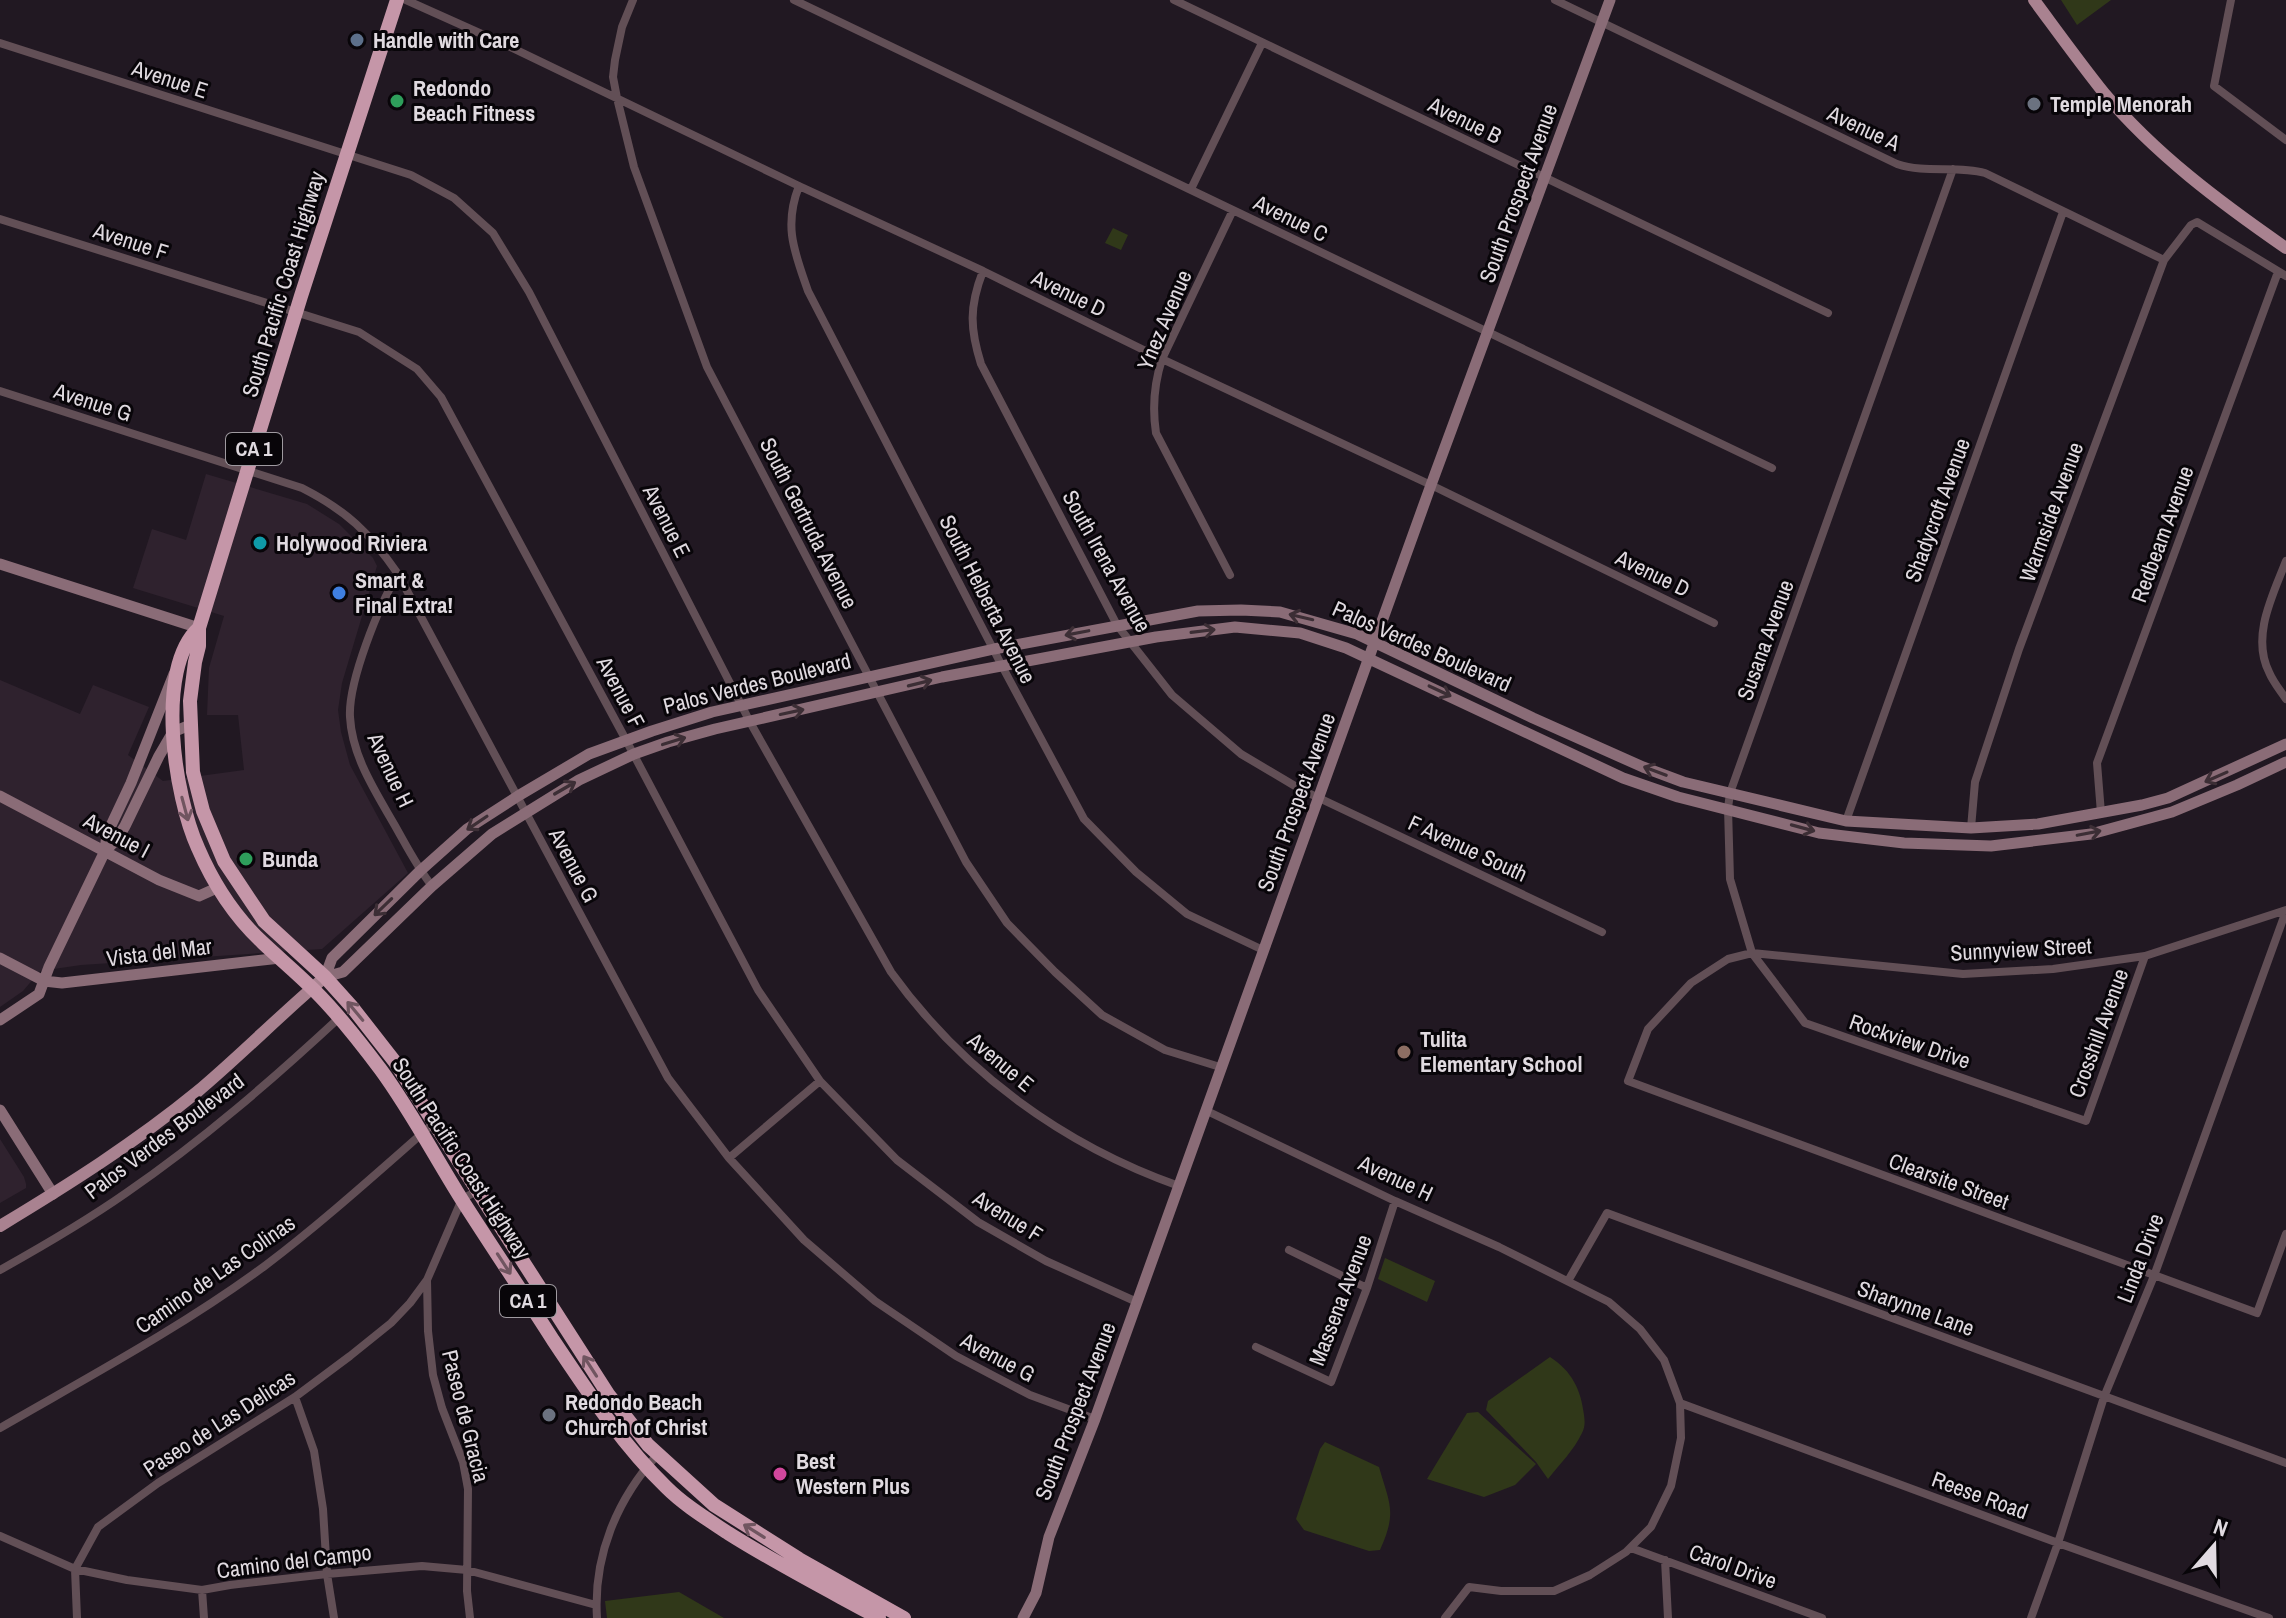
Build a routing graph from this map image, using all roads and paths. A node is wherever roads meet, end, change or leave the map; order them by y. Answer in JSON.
{"nodes":[{"id":1,"x":397,"y":0,"type":"edge"},
{"id":2,"x":406,"y":0,"type":"edge"},
{"id":3,"x":633,"y":0,"type":"edge"},
{"id":4,"x":794,"y":0,"type":"edge"},
{"id":5,"x":1174,"y":0,"type":"edge"},
{"id":6,"x":1205,"y":0,"type":"edge"},
{"id":7,"x":1555,"y":0,"type":"edge"},
{"id":8,"x":1610,"y":0,"type":"edge"},
{"id":9,"x":2034,"y":0,"type":"edge"},
{"id":10,"x":2231,"y":0,"type":"edge"},
{"id":11,"x":1199,"y":12,"type":"junction"},
{"id":12,"x":1602,"y":23,"type":"junction"},
{"id":13,"x":0,"y":43,"type":"edge"},
{"id":14,"x":1262,"y":43,"type":"junction"},
{"id":15,"x":617,"y":98,"type":"junction"},
{"id":16,"x":2286,"y":140,"type":"edge"},
{"id":17,"x":347,"y":154,"type":"junction"},
{"id":18,"x":1953,"y":169,"type":"junction"},
{"id":19,"x":1544,"y":178,"type":"junction"},
{"id":20,"x":799,"y":186,"type":"junction"},
{"id":21,"x":1191,"y":189,"type":"junction"},
{"id":22,"x":1233,"y":210,"type":"junction"},
{"id":23,"x":2063,"y":212,"type":"junction"},
{"id":24,"x":0,"y":219,"type":"edge"},
{"id":25,"x":2286,"y":248,"type":"edge"},
{"id":26,"x":2164,"y":260,"type":"junction"},
{"id":27,"x":983,"y":271,"type":"junction"},
{"id":28,"x":2282,"y":274,"type":"edge"},
{"id":29,"x":296,"y":313,"type":"junction"},
{"id":30,"x":1828,"y":313,"type":"dead end"},
{"id":31,"x":1489,"y":332,"type":"junction"},
{"id":32,"x":1162,"y":359,"type":"junction"},
{"id":33,"x":0,"y":391,"type":"edge"},
{"id":34,"x":1772,"y":468,"type":"dead end"},
{"id":35,"x":248,"y":470,"type":"junction"},
{"id":36,"x":1431,"y":485,"type":"junction"},
{"id":37,"x":2286,"y":561,"type":"edge"},
{"id":38,"x":0,"y":564,"type":"edge"},
{"id":39,"x":398,"y":574,"type":"junction"},
{"id":40,"x":1230,"y":575,"type":"dead end"},
{"id":41,"x":1714,"y":623,"type":"dead end"},
{"id":42,"x":1117,"y":625,"type":"junction"},
{"id":43,"x":199,"y":628,"type":"junction"},
{"id":44,"x":1130,"y":641,"type":"junction"},
{"id":45,"x":1375,"y":642,"type":"junction"},
{"id":46,"x":994,"y":649,"type":"junction"},
{"id":47,"x":1369,"y":658,"type":"junction"},
{"id":48,"x":179,"y":666,"type":"junction"},
{"id":49,"x":1002,"y":666,"type":"junction"},
{"id":50,"x":868,"y":676,"type":"junction"},
{"id":51,"x":877,"y":693,"type":"junction"},
{"id":52,"x":2286,"y":699,"type":"edge"},
{"id":53,"x":742,"y":706,"type":"junction"},
{"id":54,"x":750,"y":722,"type":"junction"},
{"id":55,"x":190,"y":725,"type":"junction"},
{"id":56,"x":173,"y":732,"type":"junction"},
{"id":57,"x":626,"y":740,"type":"junction"},
{"id":58,"x":2286,"y":744,"type":"edge"},
{"id":59,"x":634,"y":754,"type":"junction"},
{"id":60,"x":2286,"y":762,"type":"edge"},
{"id":61,"x":1730,"y":793,"type":"junction"},
{"id":62,"x":0,"y":796,"type":"edge"},
{"id":63,"x":518,"y":796,"type":"junction"},
{"id":64,"x":1319,"y":797,"type":"junction"},
{"id":65,"x":2168,"y":798,"type":"junction"},
{"id":66,"x":1728,"y":808,"type":"junction"},
{"id":67,"x":525,"y":812,"type":"junction"},
{"id":68,"x":2172,"y":812,"type":"junction"},
{"id":69,"x":2101,"y":813,"type":"junction"},
{"id":70,"x":1846,"y":821,"type":"junction"},
{"id":71,"x":2038,"y":824,"type":"junction"},
{"id":72,"x":1911,"y":825,"type":"junction"},
{"id":73,"x":1971,"y":828,"type":"junction"},
{"id":74,"x":2040,"y":840,"type":"junction"},
{"id":75,"x":1910,"y":843,"type":"junction"},
{"id":76,"x":105,"y":851,"type":"junction"},
{"id":77,"x":420,"y":871,"type":"junction"},
{"id":78,"x":432,"y":886,"type":"junction"},
{"id":79,"x":219,"y":887,"type":"junction"},
{"id":80,"x":256,"y":911,"type":"junction"},
{"id":81,"x":2286,"y":911,"type":"edge"},
{"id":82,"x":1602,"y":932,"type":"dead end"},
{"id":83,"x":1263,"y":950,"type":"junction"},
{"id":84,"x":1752,"y":953,"type":"junction"},
{"id":85,"x":2145,"y":956,"type":"junction"},
{"id":86,"x":0,"y":958,"type":"edge"},
{"id":87,"x":280,"y":958,"type":"junction"},
{"id":88,"x":325,"y":977,"type":"junction"},
{"id":89,"x":44,"y":981,"type":"junction"},
{"id":90,"x":312,"y":988,"type":"junction"},
{"id":91,"x":340,"y":1017,"type":"junction"},
{"id":92,"x":0,"y":1020,"type":"edge"},
{"id":93,"x":1220,"y":1067,"type":"junction"},
{"id":94,"x":820,"y":1081,"type":"junction"},
{"id":95,"x":0,"y":1110,"type":"edge"},
{"id":96,"x":1207,"y":1111,"type":"junction"},
{"id":97,"x":2086,"y":1121,"type":"joint"},
{"id":98,"x":428,"y":1128,"type":"junction"},
{"id":99,"x":729,"y":1158,"type":"junction"},
{"id":100,"x":1179,"y":1186,"type":"junction"},
{"id":101,"x":477,"y":1191,"type":"junction"},
{"id":102,"x":53,"y":1194,"type":"junction"},
{"id":103,"x":462,"y":1199,"type":"junction"},
{"id":104,"x":1395,"y":1201,"type":"junction"},
{"id":105,"x":0,"y":1226,"type":"edge"},
{"id":106,"x":2286,"y":1234,"type":"edge"},
{"id":107,"x":1289,"y":1250,"type":"dead end"},
{"id":108,"x":0,"y":1270,"type":"edge"},
{"id":109,"x":2154,"y":1276,"type":"junction"},
{"id":110,"x":427,"y":1280,"type":"junction"},
{"id":111,"x":1568,"y":1281,"type":"junction"},
{"id":112,"x":1367,"y":1288,"type":"junction"},
{"id":113,"x":1137,"y":1302,"type":"junction"},
{"id":114,"x":1256,"y":1347,"type":"dead end"},
{"id":115,"x":295,"y":1397,"type":"junction"},
{"id":116,"x":2104,"y":1397,"type":"junction"},
{"id":117,"x":1680,"y":1403,"type":"junction"},
{"id":118,"x":1095,"y":1419,"type":"junction"},
{"id":119,"x":0,"y":1428,"type":"edge"},
{"id":120,"x":658,"y":1454,"type":"junction"},
{"id":121,"x":2286,"y":1463,"type":"edge"},
{"id":122,"x":646,"y":1467,"type":"junction"},
{"id":123,"x":0,"y":1536,"type":"edge"},
{"id":124,"x":2058,"y":1543,"type":"junction"},
{"id":125,"x":1631,"y":1548,"type":"junction"},
{"id":126,"x":761,"y":1553,"type":"junction"},
{"id":127,"x":1665,"y":1560,"type":"junction"},
{"id":128,"x":75,"y":1569,"type":"junction"},
{"id":129,"x":467,"y":1570,"type":"junction"},
{"id":130,"x":327,"y":1574,"type":"junction"},
{"id":131,"x":846,"y":1585,"type":"junction"},
{"id":132,"x":202,"y":1590,"type":"junction"},
{"id":133,"x":596,"y":1605,"type":"junction"},
{"id":134,"x":77,"y":1618,"type":"edge"},
{"id":135,"x":204,"y":1618,"type":"edge"},
{"id":136,"x":334,"y":1618,"type":"edge"},
{"id":137,"x":470,"y":1618,"type":"edge"},
{"id":138,"x":597,"y":1618,"type":"edge"},
{"id":139,"x":879,"y":1618,"type":"edge"},
{"id":140,"x":904,"y":1618,"type":"edge"},
{"id":141,"x":1023,"y":1618,"type":"edge"},
{"id":142,"x":1445,"y":1618,"type":"edge"},
{"id":143,"x":1668,"y":1618,"type":"edge"},
{"id":144,"x":1822,"y":1618,"type":"edge"},
{"id":145,"x":2031,"y":1618,"type":"edge"},
{"id":146,"x":2269,"y":1618,"type":"edge"}],
"edges":[{"from":1,"to":17,"type":"highway","name":"South Pacific Coast Highway","number":"CA 1"},
{"from":2,"to":15,"type":"street","name":"Avenue D"},
{"from":3,"to":15,"type":"street","name":"South Gertruda Avenue"},
{"from":4,"to":21,"type":"street","name":"Avenue C"},
{"from":5,"to":11,"type":"street","name":"Avenue B"},
{"from":6,"to":11,"type":"street"},
{"from":7,"to":12,"type":"street","name":"Avenue A"},
{"from":8,"to":12,"type":"main road","name":"South Prospect Avenue"},
{"from":9,"to":25,"type":"main road"},
{"from":10,"to":16,"type":"street"},
{"from":11,"to":14,"type":"street","name":"Avenue B"},
{"from":12,"to":18,"type":"street","name":"Avenue A"},
{"from":12,"to":19,"type":"main road","name":"South Prospect Avenue"},
{"from":13,"to":17,"type":"street","name":"Avenue E"},
{"from":14,"to":19,"type":"street","name":"Avenue B"},
{"from":14,"to":21,"type":"street"},
{"from":15,"to":20,"type":"street","name":"Avenue D"},
{"from":15,"to":50,"type":"street","name":"South Gertruda Avenue"},
{"from":17,"to":29,"type":"highway","name":"South Pacific Coast Highway","number":"CA 1"},
{"from":17,"to":53,"type":"street","name":"Avenue E"},
{"from":18,"to":23,"type":"street","name":"Avenue A"},
{"from":18,"to":61,"type":"street","name":"Susana Avenue"},
{"from":19,"to":30,"type":"street","name":"Avenue B"},
{"from":19,"to":31,"type":"main road","name":"South Prospect Avenue"},
{"from":20,"to":27,"type":"street","name":"Avenue D"},
{"from":20,"to":46,"type":"street","name":"South Helberta Avenue"},
{"from":21,"to":22,"type":"street","name":"Avenue C"},
{"from":22,"to":31,"type":"street","name":"Avenue C"},
{"from":22,"to":32,"type":"street","name":"Ynez Avenue"},
{"from":23,"to":26,"type":"street","name":"Avenue A"},
{"from":23,"to":70,"type":"street","name":"Shadycroft Avenue"},
{"from":24,"to":29,"type":"street","name":"Avenue F"},
{"from":26,"to":28,"type":"street","name":"Warmside Avenue"},
{"from":26,"to":73,"type":"street","name":"Warmside Avenue"},
{"from":27,"to":32,"type":"street","name":"Avenue D"},
{"from":27,"to":42,"type":"street","name":"South Irena Avenue"},
{"from":28,"to":69,"type":"street","name":"Redbeam Avenue"},
{"from":29,"to":35,"type":"highway","name":"South Pacific Coast Highway","number":"CA 1"},
{"from":29,"to":57,"type":"street","name":"Avenue F"},
{"from":31,"to":34,"type":"street","name":"Avenue C"},
{"from":31,"to":36,"type":"main road","name":"South Prospect Avenue"},
{"from":32,"to":36,"type":"street","name":"Avenue D"},
{"from":32,"to":40,"type":"street","name":"Ynez Avenue"},
{"from":33,"to":35,"type":"street","name":"Avenue G"},
{"from":35,"to":39,"type":"street","name":"Avenue G"},
{"from":35,"to":43,"type":"highway","name":"South Pacific Coast Highway","number":"CA 1"},
{"from":36,"to":41,"type":"street","name":"Avenue D"},
{"from":36,"to":45,"type":"main road","name":"South Prospect Avenue"},
{"from":37,"to":52,"type":"street"},
{"from":38,"to":43,"type":"main road"},
{"from":39,"to":63,"type":"street","name":"Avenue G"},
{"from":39,"to":77,"type":"street","name":"Avenue H"},
{"from":42,"to":44,"type":"street","name":"South Irena Avenue"},
{"from":45,"to":42,"type":"main road","name":"Palos Verdes Boulevard","one_way":true},
{"from":42,"to":46,"type":"main road","name":"Palos Verdes Boulevard","one_way":true},
{"from":43,"to":48,"type":"highway","name":"South Pacific Coast Highway","number":"CA 1"},
{"from":43,"to":55,"type":"highway","name":"South Pacific Coast Highway","number":"CA 1"},
{"from":44,"to":47,"type":"main road","name":"Palos Verdes Boulevard","one_way":true},
{"from":44,"to":49,"type":"main road","name":"Palos Verdes Boulevard"},
{"from":44,"to":64,"type":"street","name":"South Irena Avenue"},
{"from":45,"to":47,"type":"main road","name":"South Prospect Avenue"},
{"from":61,"to":45,"type":"main road","name":"Palos Verdes Boulevard","one_way":true},
{"from":46,"to":49,"type":"street","name":"South Helberta Avenue"},
{"from":46,"to":50,"type":"main road","name":"Palos Verdes Boulevard"},
{"from":47,"to":64,"type":"main road","name":"South Prospect Avenue"},
{"from":47,"to":66,"type":"main road","name":"Palos Verdes Boulevard","one_way":true},
{"from":48,"to":56,"type":"highway","name":"South Pacific Coast Highway","number":"CA 1"},
{"from":48,"to":76,"type":"main road"},
{"from":51,"to":49,"type":"main road","name":"Palos Verdes Boulevard","one_way":true},
{"from":49,"to":83,"type":"street","name":"South Helberta Avenue"},
{"from":50,"to":51,"type":"street","name":"South Gertruda Avenue"},
{"from":50,"to":53,"type":"main road","name":"Palos Verdes Boulevard"},
{"from":54,"to":51,"type":"main road","name":"Palos Verdes Boulevard","one_way":true},
{"from":51,"to":93,"type":"street","name":"South Gertruda Avenue"},
{"from":53,"to":54,"type":"street","name":"Avenue E"},
{"from":53,"to":57,"type":"main road","name":"Palos Verdes Boulevard"},
{"from":59,"to":54,"type":"main road","name":"Palos Verdes Boulevard","one_way":true},
{"from":54,"to":100,"type":"street","name":"Avenue E"},
{"from":55,"to":56,"type":"main road"},
{"from":55,"to":80,"type":"highway","name":"South Pacific Coast Highway","number":"CA 1"},
{"from":56,"to":76,"type":"main road"},
{"from":56,"to":79,"type":"highway","name":"South Pacific Coast Highway","number":"CA 1","one_way":true},
{"from":57,"to":59,"type":"street","name":"Avenue F"},
{"from":57,"to":63,"type":"main road","name":"Palos Verdes Boulevard"},
{"from":58,"to":65,"type":"main road","name":"Palos Verdes Boulevard","one_way":true},
{"from":67,"to":59,"type":"main road","name":"Palos Verdes Boulevard","one_way":true},
{"from":59,"to":94,"type":"street","name":"Avenue F"},
{"from":60,"to":68,"type":"main road","name":"Palos Verdes Boulevard"},
{"from":61,"to":66,"type":"street","name":"Susana Avenue"},
{"from":61,"to":70,"type":"main road","name":"Palos Verdes Boulevard"},
{"from":62,"to":76,"type":"main road","name":"Avenue I"},
{"from":63,"to":67,"type":"street","name":"Avenue G"},
{"from":63,"to":77,"type":"main road","name":"Palos Verdes Boulevard","one_way":true},
{"from":64,"to":82,"type":"street","name":"F Avenue South"},
{"from":64,"to":83,"type":"main road","name":"South Prospect Avenue"},
{"from":65,"to":68,"type":"main road"},
{"from":65,"to":69,"type":"main road","name":"Palos Verdes Boulevard"},
{"from":66,"to":75,"type":"main road","name":"Palos Verdes Boulevard","one_way":true},
{"from":66,"to":84,"type":"street","name":"Susana Avenue"},
{"from":67,"to":78,"type":"main road","name":"Palos Verdes Boulevard"},
{"from":67,"to":99,"type":"street","name":"Avenue G"},
{"from":74,"to":68,"type":"main road","name":"Palos Verdes Boulevard","one_way":true},
{"from":69,"to":71,"type":"main road","name":"Palos Verdes Boulevard"},
{"from":70,"to":72,"type":"main road","name":"Palos Verdes Boulevard"},
{"from":71,"to":73,"type":"main road","name":"Palos Verdes Boulevard"},
{"from":71,"to":74,"type":"main road"},
{"from":72,"to":73,"type":"main road","name":"Palos Verdes Boulevard"},
{"from":72,"to":75,"type":"main road"},
{"from":74,"to":75,"type":"main road","name":"Palos Verdes Boulevard"},
{"from":76,"to":79,"type":"main road","name":"Avenue I"},
{"from":76,"to":89,"type":"main road"},
{"from":77,"to":78,"type":"street","name":"Avenue H"},
{"from":77,"to":88,"type":"main road","name":"Palos Verdes Boulevard","one_way":true},
{"from":78,"to":88,"type":"main road","name":"Palos Verdes Boulevard"},
{"from":79,"to":80,"type":"highway"},
{"from":79,"to":87,"type":"highway","name":"South Pacific Coast Highway","number":"CA 1"},
{"from":80,"to":88,"type":"highway","name":"South Pacific Coast Highway","number":"CA 1"},
{"from":81,"to":85,"type":"street","name":"Sunnyview Street"},
{"from":81,"to":109,"type":"street","name":"Linda Drive"},
{"from":83,"to":93,"type":"main road","name":"South Prospect Avenue"},
{"from":84,"to":85,"type":"street","name":"Sunnyview Street"},
{"from":84,"to":97,"type":"street","name":"Rockview Drive"},
{"from":84,"to":109,"type":"street","name":"Clearsite Street"},
{"from":85,"to":97,"type":"street","name":"Crosshill Avenue"},
{"from":86,"to":89,"type":"main road"},
{"from":87,"to":89,"type":"main road","name":"Vista del Mar"},
{"from":87,"to":90,"type":"highway","name":"South Pacific Coast Highway","number":"CA 1"},
{"from":88,"to":90,"type":"main road","name":"Palos Verdes Boulevard"},
{"from":98,"to":88,"type":"highway","name":"South Pacific Coast Highway","number":"CA 1","one_way":true},
{"from":89,"to":92,"type":"main road"},
{"from":90,"to":91,"type":"highway","name":"South Pacific Coast Highway","number":"CA 1"},
{"from":90,"to":102,"type":"main road","name":"Palos Verdes Boulevard"},
{"from":91,"to":98,"type":"highway","name":"South Pacific Coast Highway","number":"CA 1"},
{"from":91,"to":108,"type":"street","name":"Palos Verdes Boulevard"},
{"from":93,"to":96,"type":"main road","name":"South Prospect Avenue"},
{"from":94,"to":99,"type":"street"},
{"from":94,"to":113,"type":"street","name":"Avenue F"},
{"from":95,"to":102,"type":"main road"},
{"from":96,"to":100,"type":"main road","name":"South Prospect Avenue"},
{"from":96,"to":104,"type":"street","name":"Avenue H"},
{"from":98,"to":101,"type":"highway","name":"South Pacific Coast Highway","number":"CA 1"},
{"from":98,"to":103,"type":"highway","name":"South Pacific Coast Highway","number":"CA 1"},
{"from":98,"to":119,"type":"street","name":"Camino de Las Colinas"},
{"from":99,"to":118,"type":"street","name":"Avenue G"},
{"from":100,"to":113,"type":"main road","name":"South Prospect Avenue"},
{"from":101,"to":103,"type":"street"},
{"from":120,"to":101,"type":"highway","name":"South Pacific Coast Highway","number":"CA 1","one_way":true},
{"from":102,"to":105,"type":"main road","name":"Palos Verdes Boulevard"},
{"from":103,"to":110,"type":"street","name":"Paseo de Gracia"},
{"from":103,"to":122,"type":"highway","name":"South Pacific Coast Highway","number":"CA 1","one_way":true},
{"from":104,"to":111,"type":"street","name":"Avenue H"},
{"from":104,"to":112,"type":"street","name":"Massena Avenue"},
{"from":106,"to":109,"type":"street","name":"Clearsite Street"},
{"from":107,"to":112,"type":"street"},
{"from":109,"to":116,"type":"street","name":"Linda Drive"},
{"from":110,"to":115,"type":"street","name":"Paseo de Las Delicas"},
{"from":110,"to":129,"type":"street","name":"Paseo de Gracia"},
{"from":111,"to":116,"type":"street","name":"Sharynne Lane"},
{"from":111,"to":117,"type":"street","name":"Avenue H"},
{"from":112,"to":114,"type":"street","name":"Massena Avenue"},
{"from":113,"to":118,"type":"main road","name":"South Prospect Avenue"},
{"from":115,"to":128,"type":"street","name":"Paseo de Las Delicas"},
{"from":115,"to":130,"type":"street"},
{"from":116,"to":121,"type":"street","name":"Sharynne Lane"},
{"from":116,"to":124,"type":"street","name":"Linda Drive"},
{"from":117,"to":124,"type":"street","name":"Reese Road"},
{"from":117,"to":125,"type":"street"},
{"from":118,"to":141,"type":"main road","name":"South Prospect Avenue"},
{"from":120,"to":122,"type":"street"},
{"from":131,"to":120,"type":"highway","name":"South Pacific Coast Highway","number":"CA 1","one_way":true},
{"from":122,"to":126,"type":"highway","name":"South Pacific Coast Highway","number":"CA 1"},
{"from":122,"to":133,"type":"street"},
{"from":123,"to":128,"type":"street","name":"Camino del Campo"},
{"from":124,"to":145,"type":"street","name":"Linda Drive"},
{"from":124,"to":146,"type":"street","name":"Reese Road"},
{"from":125,"to":127,"type":"street","name":"Carol Drive"},
{"from":125,"to":142,"type":"street"},
{"from":126,"to":131,"type":"highway"},
{"from":126,"to":139,"type":"highway","name":"South Pacific Coast Highway","number":"CA 1"},
{"from":127,"to":143,"type":"street"},
{"from":127,"to":144,"type":"street","name":"Carol Drive"},
{"from":128,"to":132,"type":"street","name":"Camino del Campo"},
{"from":128,"to":134,"type":"street","name":"Paseo de Las Delicas"},
{"from":129,"to":130,"type":"street","name":"Camino del Campo"},
{"from":129,"to":133,"type":"street","name":"Camino del Campo"},
{"from":129,"to":137,"type":"street","name":"Paseo de Gracia"},
{"from":130,"to":132,"type":"street","name":"Camino del Campo"},
{"from":130,"to":136,"type":"street"},
{"from":131,"to":140,"type":"highway","name":"South Pacific Coast Highway","number":"CA 1"},
{"from":132,"to":135,"type":"street"},
{"from":133,"to":138,"type":"street"}]}
